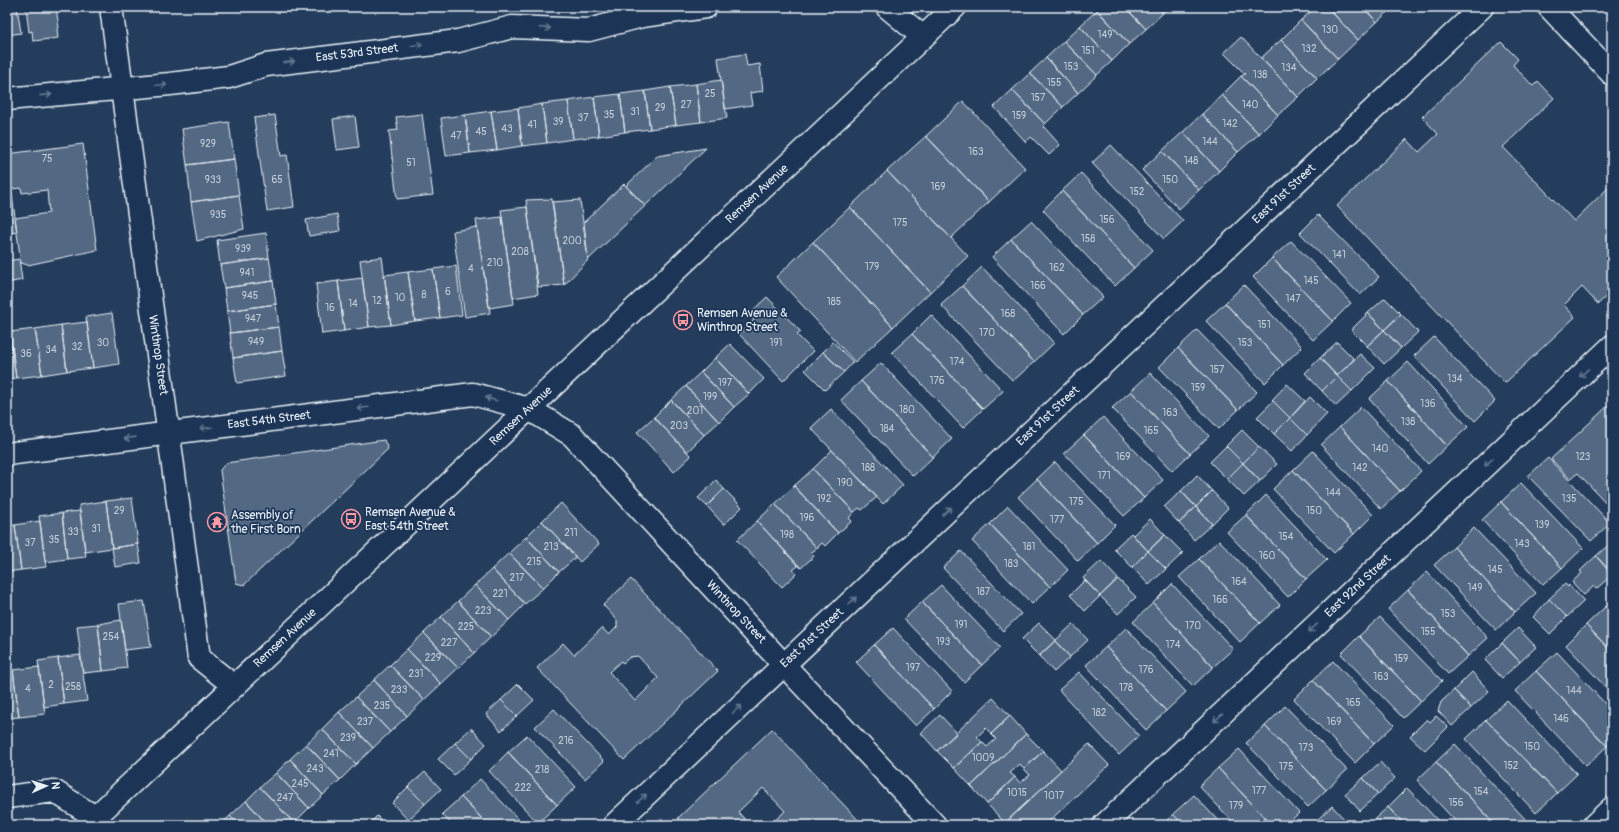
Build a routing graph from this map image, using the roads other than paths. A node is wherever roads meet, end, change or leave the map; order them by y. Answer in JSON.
{"nodes":[{"id":1,"x":111,"y":7,"type":"edge"},
{"id":2,"x":706,"y":7,"type":"edge"},
{"id":3,"x":887,"y":7,"type":"edge"},
{"id":4,"x":955,"y":7,"type":"edge"},
{"id":5,"x":1482,"y":7,"type":"edge"},
{"id":6,"x":1549,"y":7,"type":"edge"},
{"id":7,"x":923,"y":37,"type":"junction"},
{"id":8,"x":1612,"y":74,"type":"edge"},
{"id":9,"x":122,"y":88,"type":"junction"},
{"id":10,"x":7,"y":99,"type":"edge"},
{"id":11,"x":1612,"y":346,"type":"edge"},
{"id":12,"x":529,"y":409,"type":"junction"},
{"id":13,"x":169,"y":432,"type":"junction"},
{"id":14,"x":7,"y":454,"type":"edge"},
{"id":15,"x":784,"y":665,"type":"junction"},
{"id":16,"x":234,"y":686,"type":"junction"},
{"id":17,"x":7,"y":797,"type":"edge"},
{"id":18,"x":1612,"y":808,"type":"edge"},
{"id":19,"x":91,"y":821,"type":"edge"},
{"id":20,"x":614,"y":825,"type":"edge"},
{"id":21,"x":935,"y":825,"type":"edge"},
{"id":22,"x":1104,"y":825,"type":"edge"},
{"id":23,"x":1594,"y":825,"type":"edge"}],
"edges":[{"from":1,"to":9,"type":"street","name":"Winthrop Street"},
{"from":9,"to":2,"type":"street","name":"East 53rd Street","one_way":true},
{"from":3,"to":7,"type":"street"},
{"from":4,"to":7,"type":"street","name":"Remsen Avenue"},
{"from":15,"to":5,"type":"street","name":"East 91st Street","one_way":true},
{"from":6,"to":8,"type":"street"},
{"from":7,"to":12,"type":"street","name":"Remsen Avenue"},
{"from":10,"to":9,"type":"street","name":"East 53rd Street","one_way":true},
{"from":9,"to":13,"type":"street","name":"Winthrop Street"},
{"from":11,"to":22,"type":"street","name":"East 92nd Street","one_way":true},
{"from":12,"to":13,"type":"street","name":"East 54th Street","one_way":true},
{"from":12,"to":15,"type":"street","name":"Winthrop Street"},
{"from":12,"to":16,"type":"street","name":"Remsen Avenue"},
{"from":13,"to":14,"type":"street","name":"East 54th Street","one_way":true},
{"from":13,"to":16,"type":"street","name":"Winthrop Street"},
{"from":20,"to":15,"type":"street","name":"East 91st Street","one_way":true},
{"from":15,"to":21,"type":"street","name":"Winthrop Street"},
{"from":16,"to":19,"type":"street","name":"Remsen Avenue"},
{"from":17,"to":19,"type":"street"},
{"from":18,"to":23,"type":"street"}]}
